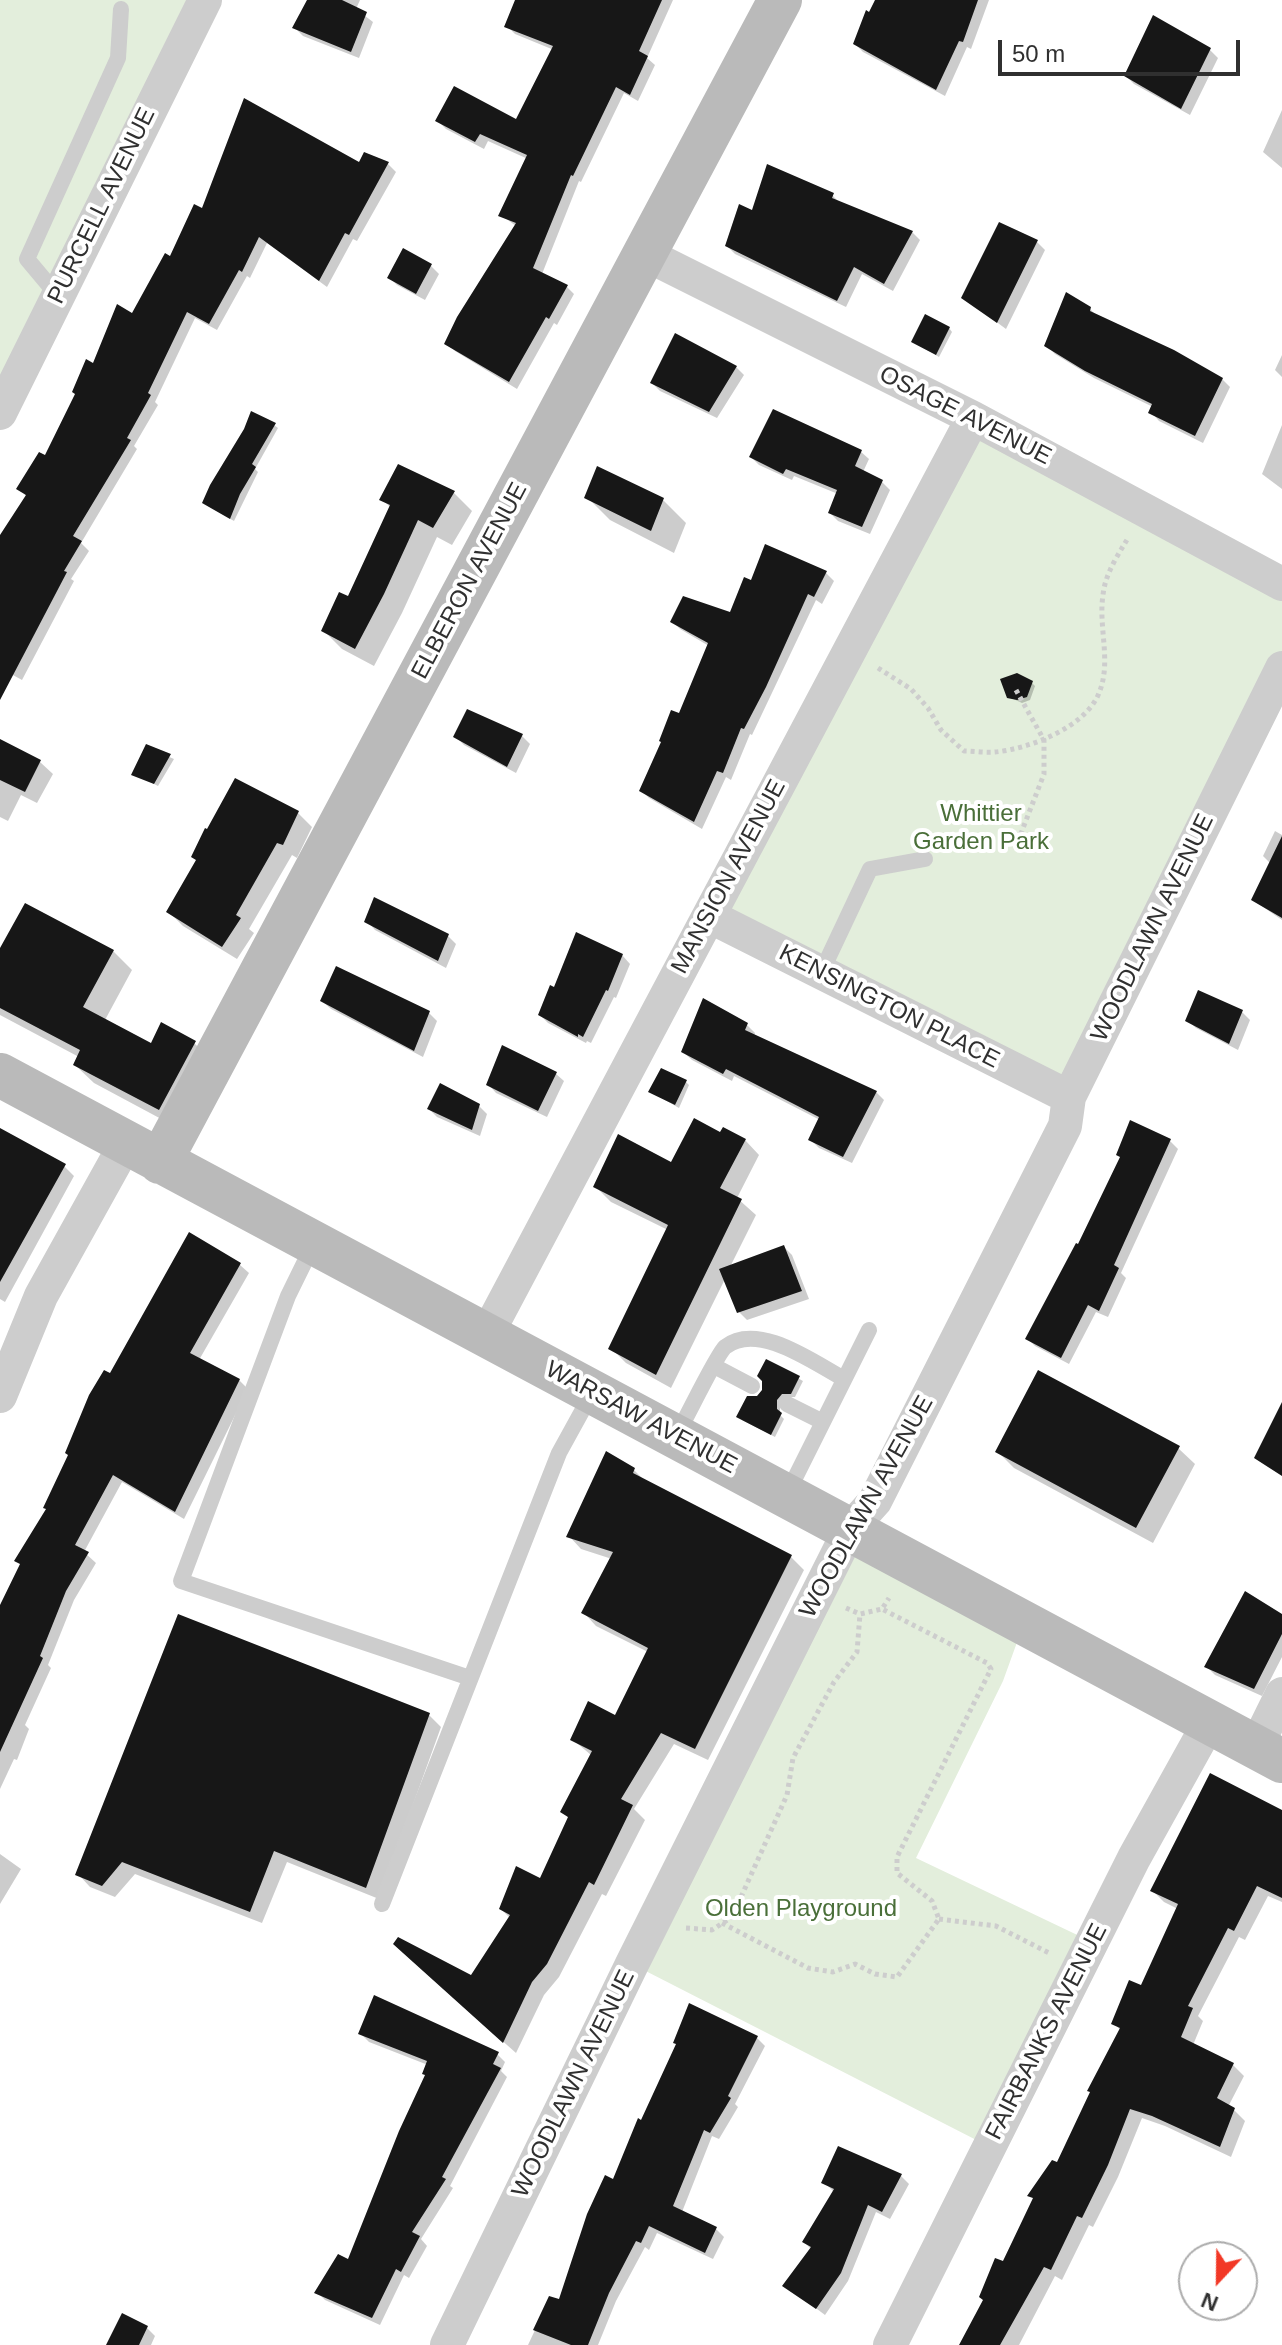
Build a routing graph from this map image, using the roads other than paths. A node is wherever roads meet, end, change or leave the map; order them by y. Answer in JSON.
{"nodes":[{"id":1,"x":205,"y":0,"type":"edge"},
{"id":2,"x":780,"y":0,"type":"edge"},
{"id":3,"x":121,"y":9,"type":"dead end"},
{"id":4,"x":645,"y":254,"type":"junction"},
{"id":5,"x":58,"y":296,"type":"junction"},
{"id":6,"x":0,"y":413,"type":"edge"},
{"id":7,"x":973,"y":418,"type":"junction"},
{"id":8,"x":1282,"y":584,"type":"edge"},
{"id":9,"x":1282,"y":668,"type":"edge"},
{"id":10,"x":925,"y":859,"type":"dead end"},
{"id":11,"x":709,"y":916,"type":"junction"},
{"id":12,"x":821,"y":973,"type":"junction"},
{"id":13,"x":0,"y":1075,"type":"edge"},
{"id":14,"x":1069,"y":1097,"type":"junction"},
{"id":15,"x":143,"y":1152,"type":"junction"},
{"id":16,"x":314,"y":1244,"type":"junction"},
{"id":17,"x":869,"y":1330,"type":"dead end"},
{"id":18,"x":486,"y":1336,"type":"junction"},
{"id":19,"x":714,"y":1366,"type":"junction"},
{"id":20,"x":844,"y":1379,"type":"junction"},
{"id":21,"x":752,"y":1386,"type":"dead end"},
{"id":22,"x":592,"y":1393,"type":"junction"},
{"id":23,"x":0,"y":1396,"type":"edge"},
{"id":24,"x":787,"y":1404,"type":"dead end"},
{"id":25,"x":823,"y":1422,"type":"junction"},
{"id":26,"x":676,"y":1437,"type":"junction"},
{"id":27,"x":786,"y":1495,"type":"junction"},
{"id":28,"x":850,"y":1529,"type":"junction"},
{"id":29,"x":470,"y":1678,"type":"junction"},
{"id":30,"x":1282,"y":1694,"type":"edge"},
{"id":31,"x":1209,"y":1723,"type":"junction"},
{"id":32,"x":1269,"y":1754,"type":"edge"},
{"id":33,"x":382,"y":1904,"type":"dead end"},
{"id":34,"x":447,"y":2345,"type":"edge"},
{"id":35,"x":890,"y":2345,"type":"edge"}],
"edges":[{"from":1,"to":5,"type":"street","name":"PURCELL AVENUE"},
{"from":2,"to":4,"type":"main road","name":"ELBERON AVENUE"},
{"from":3,"to":5,"type":"lane"},
{"from":4,"to":7,"type":"street","name":"OSAGE AVENUE"},
{"from":4,"to":15,"type":"main road","name":"ELBERON AVENUE"},
{"from":5,"to":6,"type":"street","name":"PURCELL AVENUE"},
{"from":7,"to":8,"type":"street","name":"OSAGE AVENUE"},
{"from":7,"to":11,"type":"street","name":"MANSION AVENUE"},
{"from":9,"to":14,"type":"street","name":"WOODLAWN AVENUE"},
{"from":10,"to":12,"type":"lane"},
{"from":11,"to":12,"type":"street","name":"KENSINGTON PLACE"},
{"from":11,"to":18,"type":"street","name":"MANSION AVENUE"},
{"from":12,"to":14,"type":"street","name":"KENSINGTON PLACE"},
{"from":13,"to":15,"type":"main road","name":"WARSAW AVENUE"},
{"from":14,"to":28,"type":"street","name":"WOODLAWN AVENUE"},
{"from":15,"to":16,"type":"main road","name":"WARSAW AVENUE"},
{"from":15,"to":23,"type":"street"},
{"from":16,"to":18,"type":"main road","name":"WARSAW AVENUE"},
{"from":16,"to":29,"type":"lane"},
{"from":17,"to":20,"type":"lane"},
{"from":18,"to":22,"type":"main road","name":"WARSAW AVENUE"},
{"from":19,"to":20,"type":"lane"},
{"from":19,"to":21,"type":"lane"},
{"from":19,"to":26,"type":"lane"},
{"from":20,"to":25,"type":"lane"},
{"from":22,"to":26,"type":"main road","name":"WARSAW AVENUE"},
{"from":22,"to":29,"type":"lane"},
{"from":24,"to":25,"type":"lane"},
{"from":25,"to":27,"type":"lane"},
{"from":26,"to":27,"type":"main road","name":"WARSAW AVENUE"},
{"from":27,"to":28,"type":"main road","name":"WARSAW AVENUE"},
{"from":28,"to":31,"type":"main road","name":"WARSAW AVENUE"},
{"from":28,"to":34,"type":"street","name":"WOODLAWN AVENUE"},
{"from":29,"to":33,"type":"lane"},
{"from":30,"to":32,"type":"street"},
{"from":31,"to":32,"type":"main road","name":"WARSAW AVENUE"},
{"from":31,"to":35,"type":"street","name":"FAIRBANKS AVENUE"}]}
